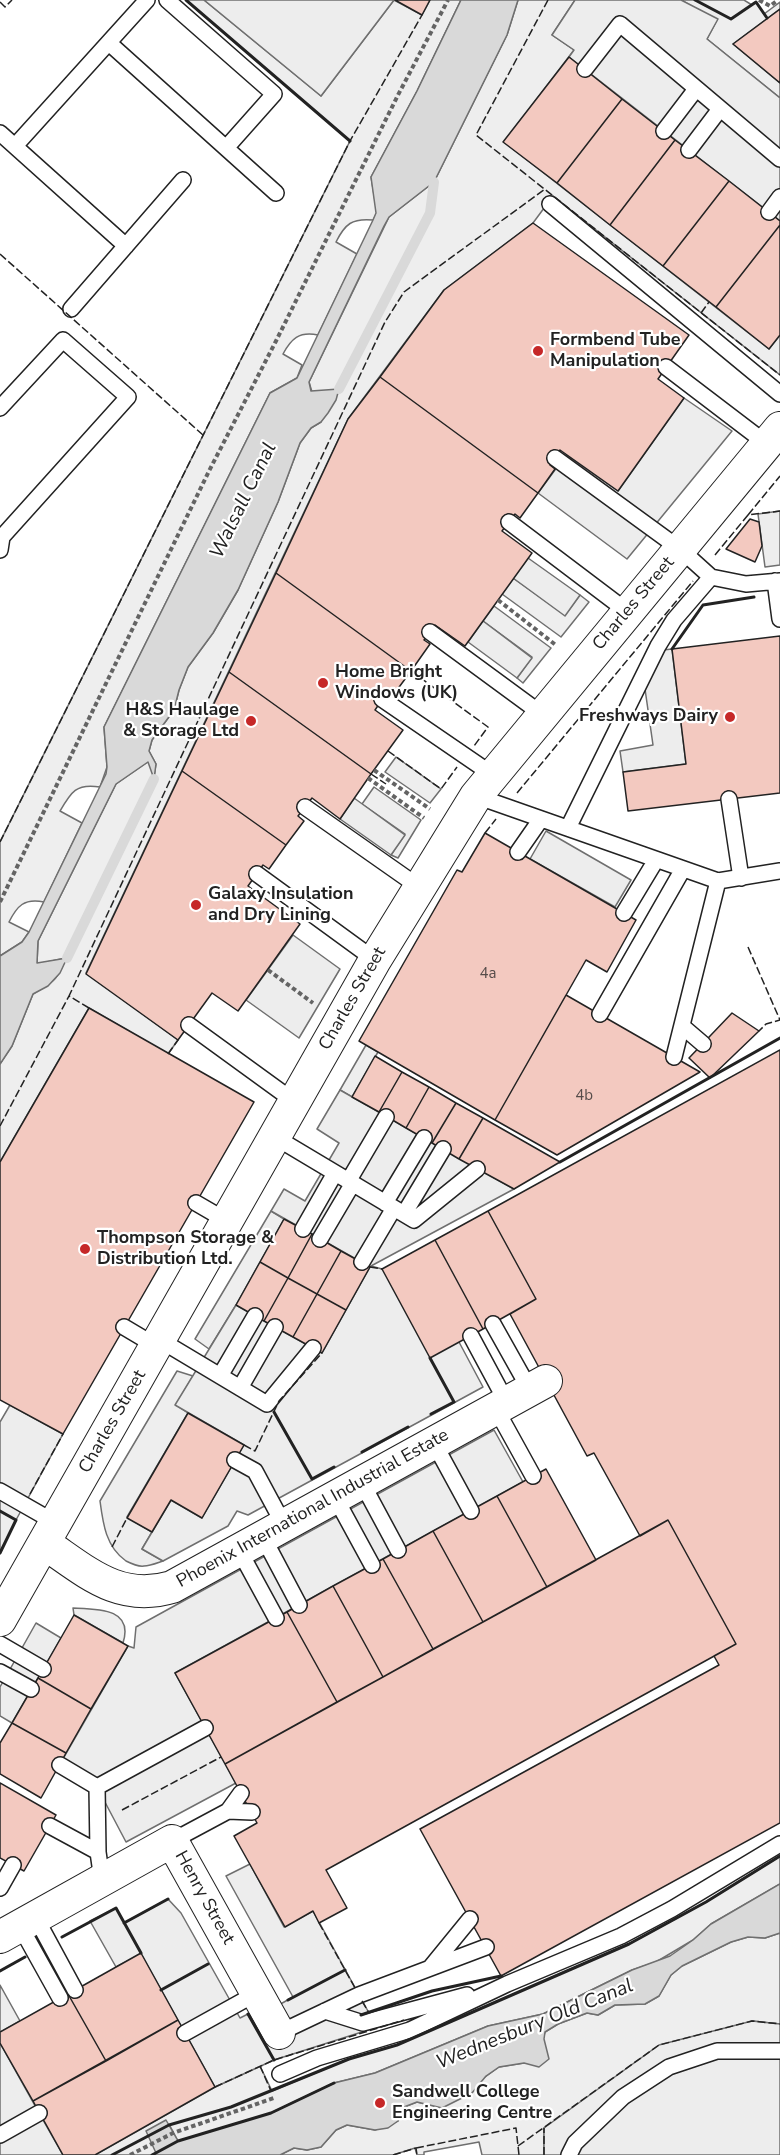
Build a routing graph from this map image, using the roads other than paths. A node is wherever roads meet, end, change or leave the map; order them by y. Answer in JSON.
{"nodes":[{"id":1,"x":147,"y":0,"type":"edge"},
{"id":2,"x":167,"y":0,"type":"edge"},
{"id":3,"x":109,"y":43,"type":"junction"},
{"id":4,"x":585,"y":69,"type":"dead end"},
{"id":5,"x":696,"y":89,"type":"junction"},
{"id":6,"x":720,"y":109,"type":"junction"},
{"id":7,"x":664,"y":131,"type":"dead end"},
{"id":8,"x":0,"y":133,"type":"edge"},
{"id":9,"x":15,"y":146,"type":"junction"},
{"id":10,"x":226,"y":148,"type":"junction"},
{"id":11,"x":689,"y":150,"type":"dead end"},
{"id":12,"x":780,"y":159,"type":"edge"},
{"id":13,"x":183,"y":180,"type":"dead end"},
{"id":14,"x":276,"y":193,"type":"dead end"},
{"id":15,"x":780,"y":197,"type":"edge"},
{"id":16,"x":550,"y":204,"type":"dead end"},
{"id":17,"x":769,"y":212,"type":"dead end"},
{"id":18,"x":126,"y":246,"type":"junction"},
{"id":19,"x":71,"y":309,"type":"dead end"},
{"id":20,"x":666,"y":367,"type":"dead end"},
{"id":21,"x":780,"y":394,"type":"edge"},
{"id":22,"x":0,"y":408,"type":"edge"},
{"id":23,"x":774,"y":436,"type":"edge"},
{"id":24,"x":555,"y":458,"type":"dead end"},
{"id":25,"x":509,"y":522,"type":"dead end"},
{"id":26,"x":1,"y":541,"type":"edge"},
{"id":27,"x":680,"y":549,"type":"junction"},
{"id":28,"x":711,"y":577,"type":"junction"},
{"id":29,"x":777,"y":581,"type":"edge"},
{"id":30,"x":628,"y":612,"type":"junction"},
{"id":31,"x":780,"y":619,"type":"edge"},
{"id":32,"x":430,"y":632,"type":"dead end"},
{"id":33,"x":382,"y":699,"type":"dead end"},
{"id":34,"x":543,"y":714,"type":"junction"},
{"id":35,"x":484,"y":785,"type":"junction"},
{"id":36,"x":729,"y":799,"type":"dead end"},
{"id":37,"x":305,"y":807,"type":"dead end"},
{"id":38,"x":541,"y":819,"type":"junction"},
{"id":39,"x":568,"y":828,"type":"junction"},
{"id":40,"x":518,"y":852,"type":"dead end"},
{"id":41,"x":656,"y":860,"type":"junction"},
{"id":42,"x":683,"y":869,"type":"junction"},
{"id":43,"x":780,"y":871,"type":"edge"},
{"id":44,"x":257,"y":874,"type":"dead end"},
{"id":45,"x":741,"y":878,"type":"junction"},
{"id":46,"x":718,"y":882,"type":"junction"},
{"id":47,"x":419,"y":887,"type":"junction"},
{"id":48,"x":624,"y":913,"type":"dead end"},
{"id":49,"x":375,"y":960,"type":"junction"},
{"id":50,"x":600,"y":1014,"type":"dead end"},
{"id":51,"x":189,"y":1025,"type":"dead end"},
{"id":52,"x":682,"y":1026,"type":"junction"},
{"id":53,"x":703,"y":1044,"type":"dead end"},
{"id":54,"x":674,"y":1058,"type":"dead end"},
{"id":55,"x":295,"y":1102,"type":"junction"},
{"id":56,"x":386,"y":1117,"type":"dead end"},
{"id":57,"x":275,"y":1137,"type":"junction"},
{"id":58,"x":424,"y":1138,"type":"dead end"},
{"id":59,"x":443,"y":1149,"type":"dead end"},
{"id":60,"x":477,"y":1169,"type":"dead end"},
{"id":61,"x":345,"y":1179,"type":"junction"},
{"id":62,"x":196,"y":1203,"type":"dead end"},
{"id":63,"x":394,"y":1208,"type":"junction"},
{"id":64,"x":227,"y":1221,"type":"junction"},
{"id":65,"x":303,"y":1230,"type":"dead end"},
{"id":66,"x":320,"y":1239,"type":"dead end"},
{"id":67,"x":362,"y":1262,"type":"dead end"},
{"id":68,"x":255,"y":1316,"type":"dead end"},
{"id":69,"x":493,"y":1323,"type":"dead end"},
{"id":70,"x":124,"y":1327,"type":"dead end"},
{"id":71,"x":275,"y":1327,"type":"dead end"},
{"id":72,"x":471,"y":1336,"type":"dead end"},
{"id":73,"x":158,"y":1343,"type":"junction"},
{"id":74,"x":313,"y":1348,"type":"dead end"},
{"id":75,"x":220,"y":1376,"type":"junction"},
{"id":76,"x":240,"y":1388,"type":"junction"},
{"id":77,"x":520,"y":1396,"type":"junction"},
{"id":78,"x":434,"y":1443,"type":"junction"},
{"id":79,"x":236,"y":1460,"type":"dead end"},
{"id":80,"x":533,"y":1476,"type":"dead end"},
{"id":81,"x":349,"y":1490,"type":"junction"},
{"id":82,"x":0,"y":1491,"type":"edge"},
{"id":83,"x":471,"y":1511,"type":"dead end"},
{"id":84,"x":50,"y":1533,"type":"junction"},
{"id":85,"x":262,"y":1537,"type":"junction"},
{"id":86,"x":398,"y":1550,"type":"dead end"},
{"id":87,"x":372,"y":1565,"type":"dead end"},
{"id":88,"x":299,"y":1605,"type":"dead end"},
{"id":89,"x":276,"y":1618,"type":"dead end"},
{"id":90,"x":0,"y":1620,"type":"edge"},
{"id":91,"x":0,"y":1644,"type":"edge"},
{"id":92,"x":43,"y":1669,"type":"dead end"},
{"id":93,"x":0,"y":1672,"type":"edge"},
{"id":94,"x":31,"y":1689,"type":"dead end"},
{"id":95,"x":205,"y":1728,"type":"dead end"},
{"id":96,"x":60,"y":1765,"type":"dead end"},
{"id":97,"x":97,"y":1787,"type":"junction"},
{"id":98,"x":241,"y":1793,"type":"dead end"},
{"id":99,"x":228,"y":1810,"type":"junction"},
{"id":100,"x":252,"y":1812,"type":"dead end"},
{"id":101,"x":50,"y":1826,"type":"dead end"},
{"id":102,"x":172,"y":1841,"type":"junction"},
{"id":103,"x":780,"y":1844,"type":"edge"},
{"id":104,"x":13,"y":1865,"type":"dead end"},
{"id":105,"x":100,"y":1866,"type":"junction"},
{"id":106,"x":0,"y":1888,"type":"edge"},
{"id":107,"x":470,"y":1919,"type":"dead end"},
{"id":108,"x":18,"y":1927,"type":"edge"},
{"id":109,"x":486,"y":1947,"type":"dead end"},
{"id":110,"x":430,"y":1969,"type":"junction"},
{"id":111,"x":507,"y":1984,"type":"junction"},
{"id":112,"x":75,"y":1990,"type":"dead end"},
{"id":113,"x":256,"y":1993,"type":"junction"},
{"id":114,"x":60,"y":1998,"type":"dead end"},
{"id":115,"x":325,"y":2011,"type":"junction"},
{"id":116,"x":185,"y":2033,"type":"dead end"},
{"id":117,"x":279,"y":2033,"type":"joint"},
{"id":118,"x":780,"y":2051,"type":"edge"},
{"id":119,"x":280,"y":2074,"type":"dead end"},
{"id":120,"x":39,"y":2114,"type":"dead end"},
{"id":121,"x":2,"y":2131,"type":"edge"},
{"id":122,"x":569,"y":2155,"type":"edge"}],
"edges":[{"from":1,"to":3,"type":"lane"},
{"from":2,"to":10,"type":"lane"},
{"from":3,"to":9,"type":"lane"},
{"from":3,"to":10,"type":"lane"},
{"from":4,"to":5,"type":"lane"},
{"from":5,"to":6,"type":"lane"},
{"from":5,"to":7,"type":"lane"},
{"from":6,"to":11,"type":"lane"},
{"from":6,"to":12,"type":"lane"},
{"from":8,"to":9,"type":"lane"},
{"from":9,"to":18,"type":"lane"},
{"from":10,"to":14,"type":"lane"},
{"from":13,"to":18,"type":"lane"},
{"from":15,"to":17,"type":"lane"},
{"from":16,"to":21,"type":"lane"},
{"from":18,"to":19,"type":"lane"},
{"from":20,"to":23,"type":"lane"},
{"from":22,"to":26,"type":"lane"},
{"from":23,"to":27,"type":"street","name":"Charles Street"},
{"from":24,"to":27,"type":"lane"},
{"from":25,"to":30,"type":"lane"},
{"from":27,"to":28,"type":"lane"},
{"from":27,"to":30,"type":"street","name":"Charles Street"},
{"from":28,"to":29,"type":"lane"},
{"from":28,"to":39,"type":"lane"},
{"from":29,"to":31,"type":"lane"},
{"from":30,"to":34,"type":"street","name":"Charles Street"},
{"from":32,"to":34,"type":"lane"},
{"from":33,"to":35,"type":"lane"},
{"from":34,"to":35,"type":"street","name":"Charles Street"},
{"from":35,"to":38,"type":"lane"},
{"from":35,"to":47,"type":"street","name":"Charles Street"},
{"from":36,"to":45,"type":"lane"},
{"from":37,"to":47,"type":"lane"},
{"from":38,"to":39,"type":"lane"},
{"from":38,"to":40,"type":"lane"},
{"from":39,"to":41,"type":"lane"},
{"from":41,"to":42,"type":"lane"},
{"from":41,"to":48,"type":"lane"},
{"from":42,"to":46,"type":"lane"},
{"from":42,"to":50,"type":"lane"},
{"from":43,"to":45,"type":"lane"},
{"from":44,"to":49,"type":"lane"},
{"from":45,"to":46,"type":"lane"},
{"from":46,"to":52,"type":"lane"},
{"from":47,"to":49,"type":"street","name":"Charles Street"},
{"from":49,"to":55,"type":"street","name":"Charles Street"},
{"from":51,"to":55,"type":"lane"},
{"from":52,"to":53,"type":"lane"},
{"from":52,"to":54,"type":"lane"},
{"from":55,"to":57,"type":"street","name":"Charles Street"},
{"from":56,"to":61,"type":"lane"},
{"from":57,"to":61,"type":"lane"},
{"from":57,"to":64,"type":"street","name":"Charles Street"},
{"from":58,"to":63,"type":"lane"},
{"from":59,"to":63,"type":"lane"},
{"from":60,"to":63,"type":"lane"},
{"from":61,"to":63,"type":"lane"},
{"from":61,"to":65,"type":"lane"},
{"from":61,"to":66,"type":"lane"},
{"from":62,"to":64,"type":"lane"},
{"from":63,"to":67,"type":"lane"},
{"from":64,"to":73,"type":"street","name":"Charles Street"},
{"from":68,"to":75,"type":"lane"},
{"from":69,"to":77,"type":"lane"},
{"from":70,"to":73,"type":"lane"},
{"from":71,"to":76,"type":"lane"},
{"from":72,"to":77,"type":"lane"},
{"from":73,"to":75,"type":"lane"},
{"from":73,"to":84,"type":"street","name":"Charles Street"},
{"from":74,"to":76,"type":"lane"},
{"from":75,"to":76,"type":"lane"},
{"from":77,"to":78,"type":"street","name":"Phoenix International Industrial Estate"},
{"from":77,"to":80,"type":"lane"},
{"from":78,"to":81,"type":"street","name":"Phoenix International Industrial Estate"},
{"from":78,"to":83,"type":"lane"},
{"from":79,"to":85,"type":"lane"},
{"from":81,"to":85,"type":"street","name":"Phoenix International Industrial Estate"},
{"from":81,"to":86,"type":"lane"},
{"from":81,"to":87,"type":"lane"},
{"from":82,"to":84,"type":"lane"},
{"from":84,"to":85,"type":"street","name":"Phoenix International Industrial Estate"},
{"from":84,"to":90,"type":"street","name":"Charles Street"},
{"from":85,"to":88,"type":"lane"},
{"from":85,"to":89,"type":"lane"},
{"from":91,"to":92,"type":"lane"},
{"from":93,"to":94,"type":"lane"},
{"from":95,"to":97,"type":"lane"},
{"from":96,"to":97,"type":"lane"},
{"from":97,"to":105,"type":"lane"},
{"from":98,"to":99,"type":"lane"},
{"from":99,"to":100,"type":"lane"},
{"from":99,"to":102,"type":"lane"},
{"from":101,"to":105,"type":"lane"},
{"from":102,"to":105,"type":"street","name":"Henry Street"},
{"from":102,"to":113,"type":"street","name":"Henry Street"},
{"from":103,"to":111,"type":"lane"},
{"from":104,"to":106,"type":"lane"},
{"from":105,"to":108,"type":"street","name":"Henry Street"},
{"from":107,"to":110,"type":"lane"},
{"from":108,"to":112,"type":"lane"},
{"from":108,"to":114,"type":"lane"},
{"from":109,"to":110,"type":"lane"},
{"from":110,"to":115,"type":"lane"},
{"from":111,"to":115,"type":"lane"},
{"from":111,"to":119,"type":"lane"},
{"from":113,"to":116,"type":"lane"},
{"from":113,"to":117,"type":"street","name":"Henry Street"},
{"from":115,"to":117,"type":"lane"},
{"from":118,"to":122,"type":"lane"},
{"from":120,"to":121,"type":"lane"}]}
